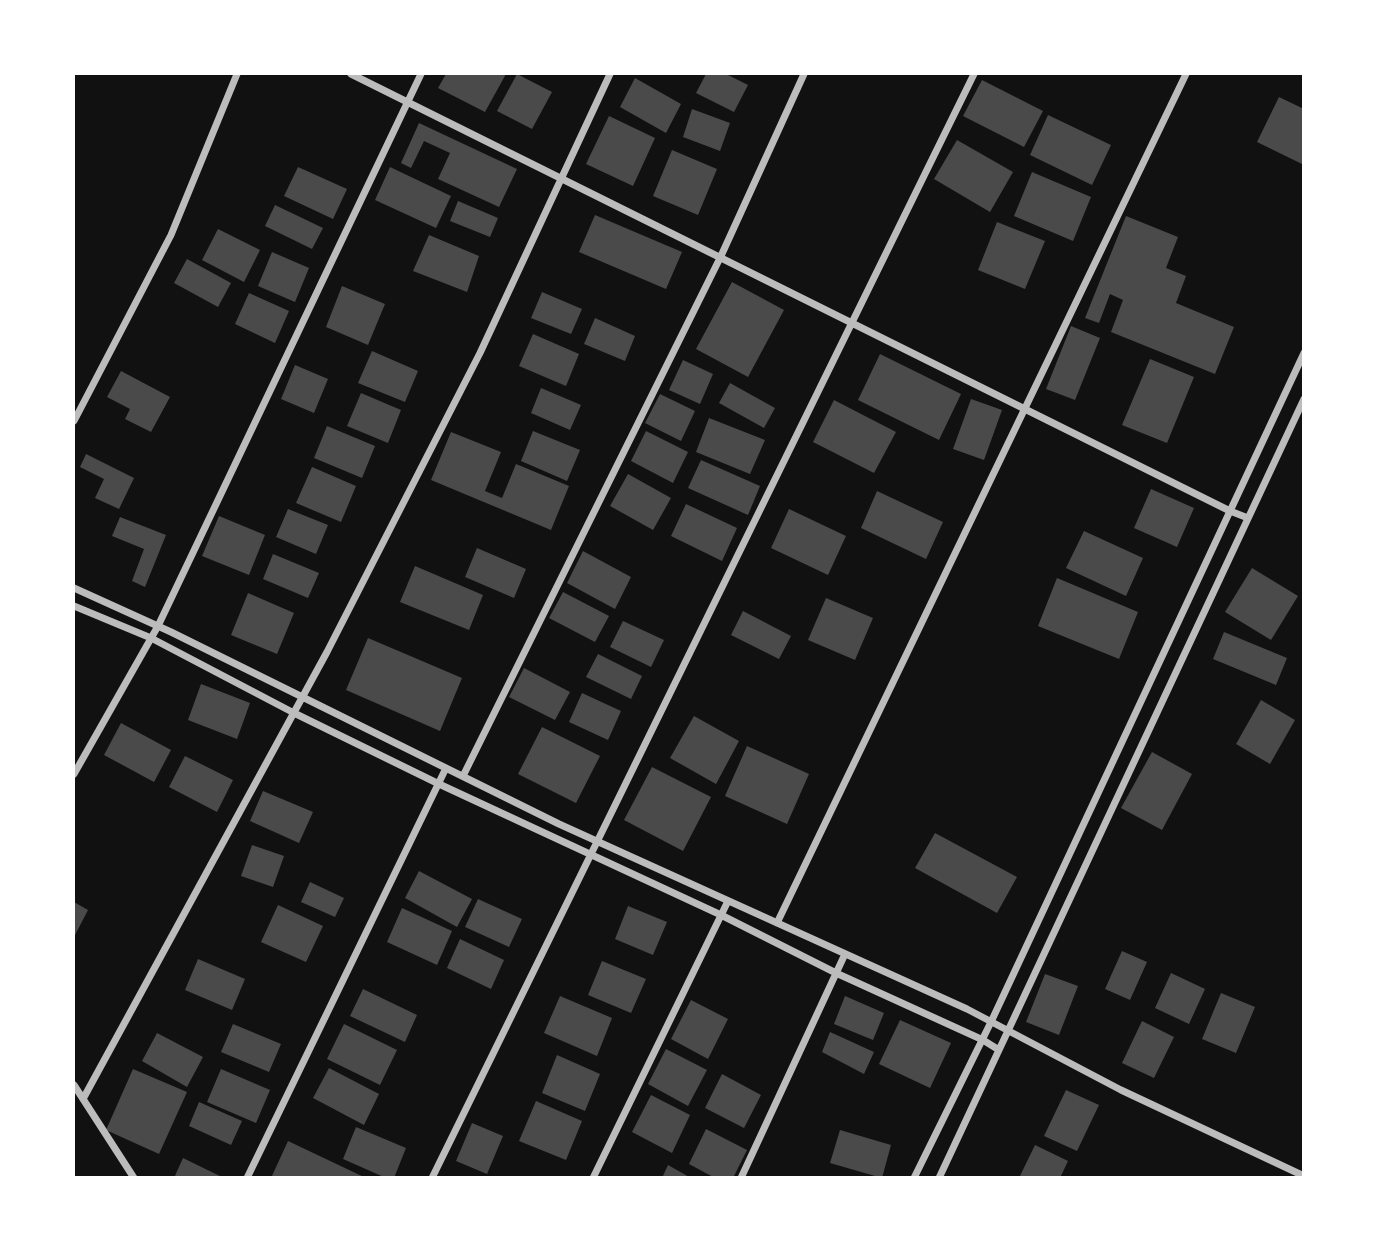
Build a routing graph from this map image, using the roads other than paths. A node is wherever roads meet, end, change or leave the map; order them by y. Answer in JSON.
{"nodes":[{"id":1,"x":237,"y":74,"type":"edge"},
{"id":2,"x":351,"y":74,"type":"edge"},
{"id":3,"x":421,"y":74,"type":"edge"},
{"id":4,"x":610,"y":74,"type":"edge"},
{"id":5,"x":804,"y":74,"type":"edge"},
{"id":6,"x":974,"y":74,"type":"edge"},
{"id":7,"x":1186,"y":74,"type":"edge"},
{"id":8,"x":408,"y":101,"type":"junction"},
{"id":9,"x":561,"y":176,"type":"junction"},
{"id":10,"x":721,"y":256,"type":"junction"},
{"id":11,"x":853,"y":323,"type":"junction"},
{"id":12,"x":1304,"y":353,"type":"edge"},
{"id":13,"x":1300,"y":370,"type":"edge"},
{"id":14,"x":1304,"y":399,"type":"edge"},
{"id":15,"x":1024,"y":408,"type":"junction"},
{"id":16,"x":74,"y":421,"type":"edge"},
{"id":17,"x":1230,"y":511,"type":"junction"},
{"id":18,"x":1248,"y":518,"type":"junction"},
{"id":19,"x":74,"y":588,"type":"edge"},
{"id":20,"x":74,"y":606,"type":"edge"},
{"id":21,"x":158,"y":626,"type":"junction"},
{"id":22,"x":150,"y":638,"type":"junction"},
{"id":23,"x":303,"y":697,"type":"junction"},
{"id":24,"x":294,"y":713,"type":"junction"},
{"id":25,"x":446,"y":768,"type":"junction"},
{"id":26,"x":74,"y":774,"type":"edge"},
{"id":27,"x":463,"y":776,"type":"junction"},
{"id":28,"x":439,"y":784,"type":"junction"},
{"id":29,"x":598,"y":842,"type":"junction"},
{"id":30,"x":590,"y":856,"type":"junction"},
{"id":31,"x":728,"y":901,"type":"junction"},
{"id":32,"x":721,"y":915,"type":"junction"},
{"id":33,"x":777,"y":923,"type":"junction"},
{"id":34,"x":845,"y":954,"type":"junction"},
{"id":35,"x":836,"y":973,"type":"junction"},
{"id":36,"x":991,"y":1022,"type":"junction"},
{"id":37,"x":1008,"y":1031,"type":"junction"},
{"id":38,"x":983,"y":1040,"type":"junction"},
{"id":39,"x":999,"y":1050,"type":"junction"},
{"id":40,"x":74,"y":1085,"type":"edge"},
{"id":41,"x":83,"y":1099,"type":"junction"},
{"id":42,"x":1304,"y":1177,"type":"edge"},
{"id":43,"x":134,"y":1178,"type":"edge"},
{"id":44,"x":247,"y":1178,"type":"edge"},
{"id":45,"x":432,"y":1178,"type":"edge"},
{"id":46,"x":593,"y":1178,"type":"edge"},
{"id":47,"x":741,"y":1178,"type":"edge"},
{"id":48,"x":915,"y":1178,"type":"edge"},
{"id":49,"x":939,"y":1178,"type":"edge"}],
"edges":[{"from":1,"to":16,"type":"street"},
{"from":2,"to":8,"type":"street"},
{"from":3,"to":8,"type":"street"},
{"from":4,"to":9,"type":"street"},
{"from":5,"to":10,"type":"street"},
{"from":6,"to":11,"type":"street"},
{"from":7,"to":15,"type":"street"},
{"from":8,"to":9,"type":"street"},
{"from":8,"to":21,"type":"street"},
{"from":9,"to":10,"type":"street"},
{"from":9,"to":23,"type":"street"},
{"from":10,"to":11,"type":"street"},
{"from":10,"to":27,"type":"street"},
{"from":11,"to":15,"type":"street"},
{"from":11,"to":29,"type":"street"},
{"from":12,"to":13,"type":"street"},
{"from":13,"to":17,"type":"street"},
{"from":14,"to":18,"type":"street"},
{"from":15,"to":17,"type":"street"},
{"from":15,"to":33,"type":"street"},
{"from":17,"to":18,"type":"street"},
{"from":17,"to":36,"type":"street"},
{"from":18,"to":37,"type":"street"},
{"from":19,"to":21,"type":"street"},
{"from":20,"to":22,"type":"street"},
{"from":21,"to":22,"type":"street"},
{"from":21,"to":23,"type":"street"},
{"from":22,"to":24,"type":"street"},
{"from":22,"to":26,"type":"street"},
{"from":23,"to":24,"type":"street"},
{"from":23,"to":25,"type":"street"},
{"from":24,"to":28,"type":"street"},
{"from":24,"to":41,"type":"street"},
{"from":25,"to":27,"type":"street"},
{"from":25,"to":28,"type":"street"},
{"from":27,"to":29,"type":"street"},
{"from":28,"to":30,"type":"street"},
{"from":28,"to":44,"type":"street"},
{"from":29,"to":30,"type":"street"},
{"from":29,"to":31,"type":"street"},
{"from":30,"to":32,"type":"street"},
{"from":30,"to":45,"type":"street"},
{"from":31,"to":32,"type":"street"},
{"from":31,"to":33,"type":"street"},
{"from":32,"to":35,"type":"street"},
{"from":32,"to":46,"type":"street"},
{"from":33,"to":34,"type":"street"},
{"from":34,"to":35,"type":"street"},
{"from":34,"to":36,"type":"street"},
{"from":35,"to":38,"type":"street"},
{"from":35,"to":47,"type":"street"},
{"from":36,"to":37,"type":"street"},
{"from":36,"to":38,"type":"street"},
{"from":37,"to":39,"type":"street"},
{"from":37,"to":42,"type":"street"},
{"from":38,"to":39,"type":"street"},
{"from":38,"to":48,"type":"street"},
{"from":39,"to":49,"type":"street"},
{"from":40,"to":41,"type":"street"},
{"from":41,"to":43,"type":"street"}]}
